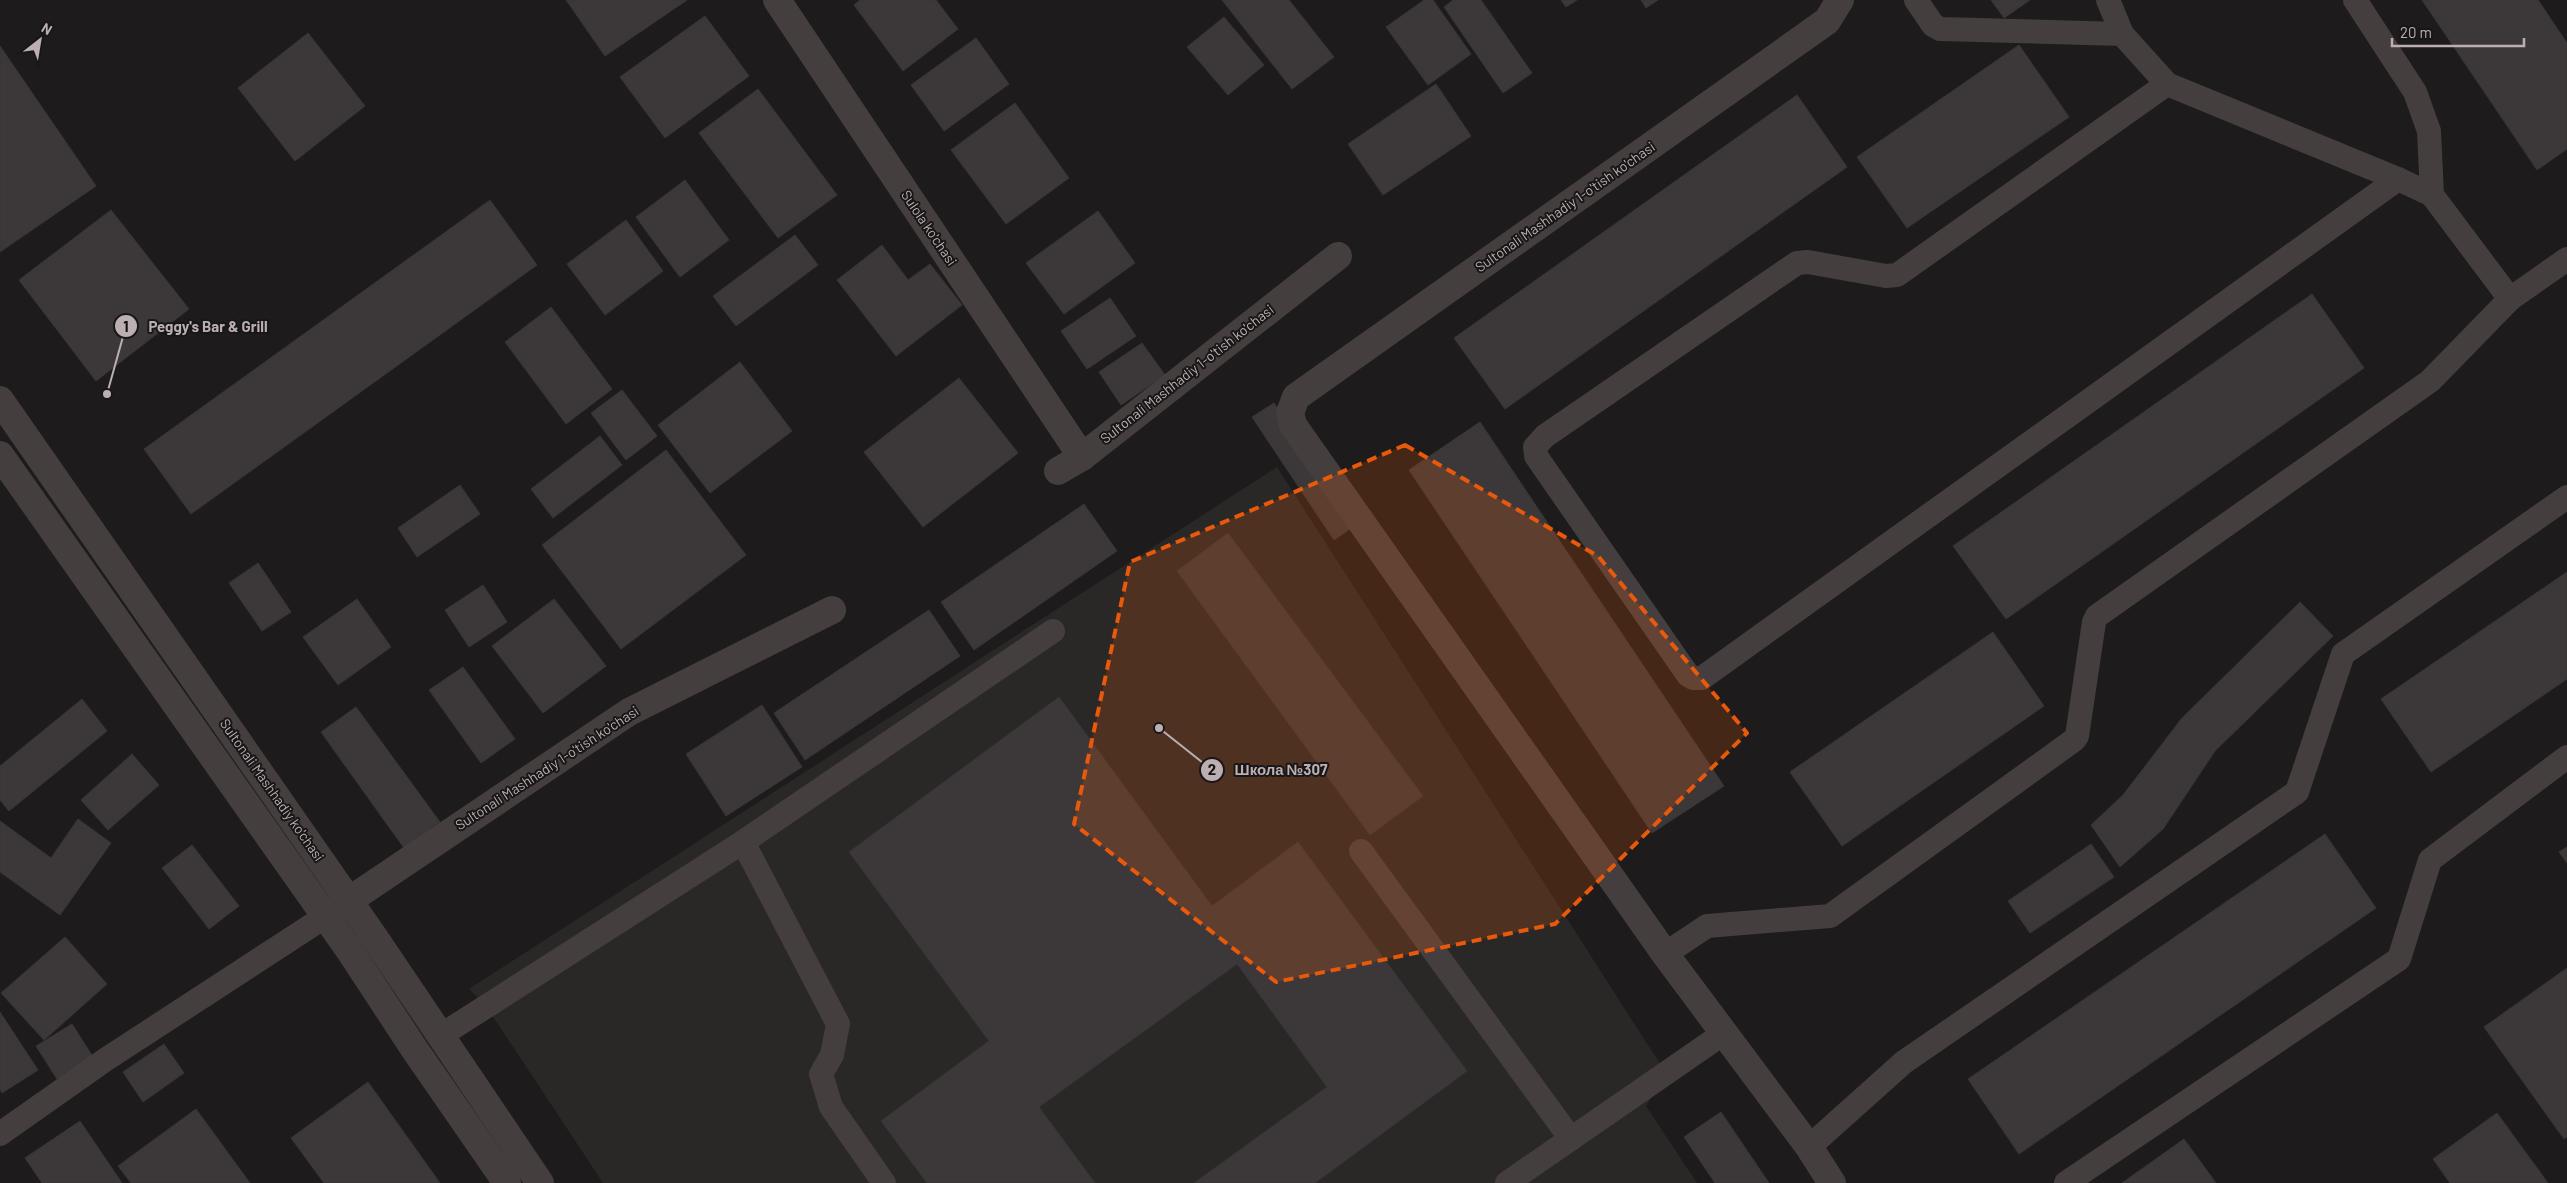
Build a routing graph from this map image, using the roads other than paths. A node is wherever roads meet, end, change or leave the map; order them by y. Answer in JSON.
{"nodes":[{"id":1,"x":777,"y":0,"type":"edge"},
{"id":2,"x":1840,"y":0,"type":"edge"},
{"id":3,"x":1916,"y":0,"type":"edge"},
{"id":4,"x":2108,"y":0,"type":"edge"},
{"id":5,"x":2355,"y":0,"type":"edge"},
{"id":6,"x":2122,"y":34,"type":"junction"},
{"id":7,"x":2166,"y":84,"type":"junction"},
{"id":8,"x":2398,"y":178,"type":"junction"},
{"id":9,"x":2432,"y":195,"type":"junction"},
{"id":10,"x":1338,"y":256,"type":"dead end"},
{"id":11,"x":2567,"y":259,"type":"edge"},
{"id":12,"x":2510,"y":300,"type":"junction"},
{"id":13,"x":0,"y":400,"type":"edge"},
{"id":14,"x":0,"y":455,"type":"edge"},
{"id":15,"x":1082,"y":457,"type":"junction"},
{"id":16,"x":1058,"y":471,"type":"dead end"},
{"id":17,"x":2567,"y":497,"type":"edge"},
{"id":18,"x":832,"y":610,"type":"dead end"},
{"id":19,"x":1053,"y":631,"type":"dead end"},
{"id":20,"x":2565,"y":764,"type":"edge"},
{"id":21,"x":743,"y":842,"type":"junction"},
{"id":22,"x":1361,"y":851,"type":"dead end"},
{"id":23,"x":349,"y":900,"type":"junction"},
{"id":24,"x":326,"y":916,"type":"junction"},
{"id":25,"x":1665,"y":954,"type":"junction"},
{"id":26,"x":1724,"y":1032,"type":"junction"},
{"id":27,"x":440,"y":1036,"type":"junction"},
{"id":28,"x":0,"y":1134,"type":"edge"},
{"id":29,"x":1571,"y":1139,"type":"junction"},
{"id":30,"x":1809,"y":1147,"type":"junction"},
{"id":31,"x":506,"y":1183,"type":"edge"},
{"id":32,"x":540,"y":1183,"type":"edge"},
{"id":33,"x":884,"y":1183,"type":"edge"},
{"id":34,"x":1507,"y":1183,"type":"edge"},
{"id":35,"x":1832,"y":1183,"type":"edge"},
{"id":36,"x":2066,"y":1183,"type":"edge"}],
"edges":[{"from":1,"to":15,"type":"street","name":"Sulola ko'chasi"},
{"from":2,"to":25,"type":"street","name":"Sultonali Mashhadiy 1-o'tish ko'chasi"},
{"from":3,"to":6,"type":"lane"},
{"from":4,"to":6,"type":"lane"},
{"from":5,"to":9,"type":"lane"},
{"from":6,"to":7,"type":"lane"},
{"from":7,"to":8,"type":"lane"},
{"from":7,"to":8,"type":"lane"},
{"from":8,"to":9,"type":"lane"},
{"from":9,"to":12,"type":"lane"},
{"from":10,"to":15,"type":"street","name":"Sultonali Mashhadiy 1-o'tish ko'chasi"},
{"from":11,"to":12,"type":"lane"},
{"from":12,"to":25,"type":"lane"},
{"from":13,"to":23,"type":"street","name":"Sultonali Mashhadiy ko'chasi"},
{"from":14,"to":24,"type":"street","name":"Sultonali Mashhadiy ko'chasi"},
{"from":15,"to":16,"type":"street","name":"Sultonali Mashhadiy 1-o'tish ko'chasi"},
{"from":17,"to":30,"type":"lane"},
{"from":18,"to":23,"type":"street","name":"Sultonali Mashhadiy 1-o'tish ko'chasi"},
{"from":19,"to":21,"type":"lane"},
{"from":20,"to":36,"type":"lane"},
{"from":21,"to":27,"type":"lane"},
{"from":21,"to":33,"type":"lane"},
{"from":22,"to":29,"type":"lane"},
{"from":23,"to":24,"type":"street","name":"Sultonali Mashhadiy 1-o'tish ko'chasi"},
{"from":23,"to":27,"type":"street","name":"Sultonali Mashhadiy ko'chasi"},
{"from":24,"to":28,"type":"lane"},
{"from":24,"to":31,"type":"street","name":"Sultonali Mashhadiy ko'chasi"},
{"from":25,"to":26,"type":"street"},
{"from":26,"to":29,"type":"lane"},
{"from":26,"to":30,"type":"street"},
{"from":27,"to":32,"type":"street","name":"Sultonali Mashhadiy ko'chasi"},
{"from":29,"to":34,"type":"lane"},
{"from":30,"to":35,"type":"street"}]}
